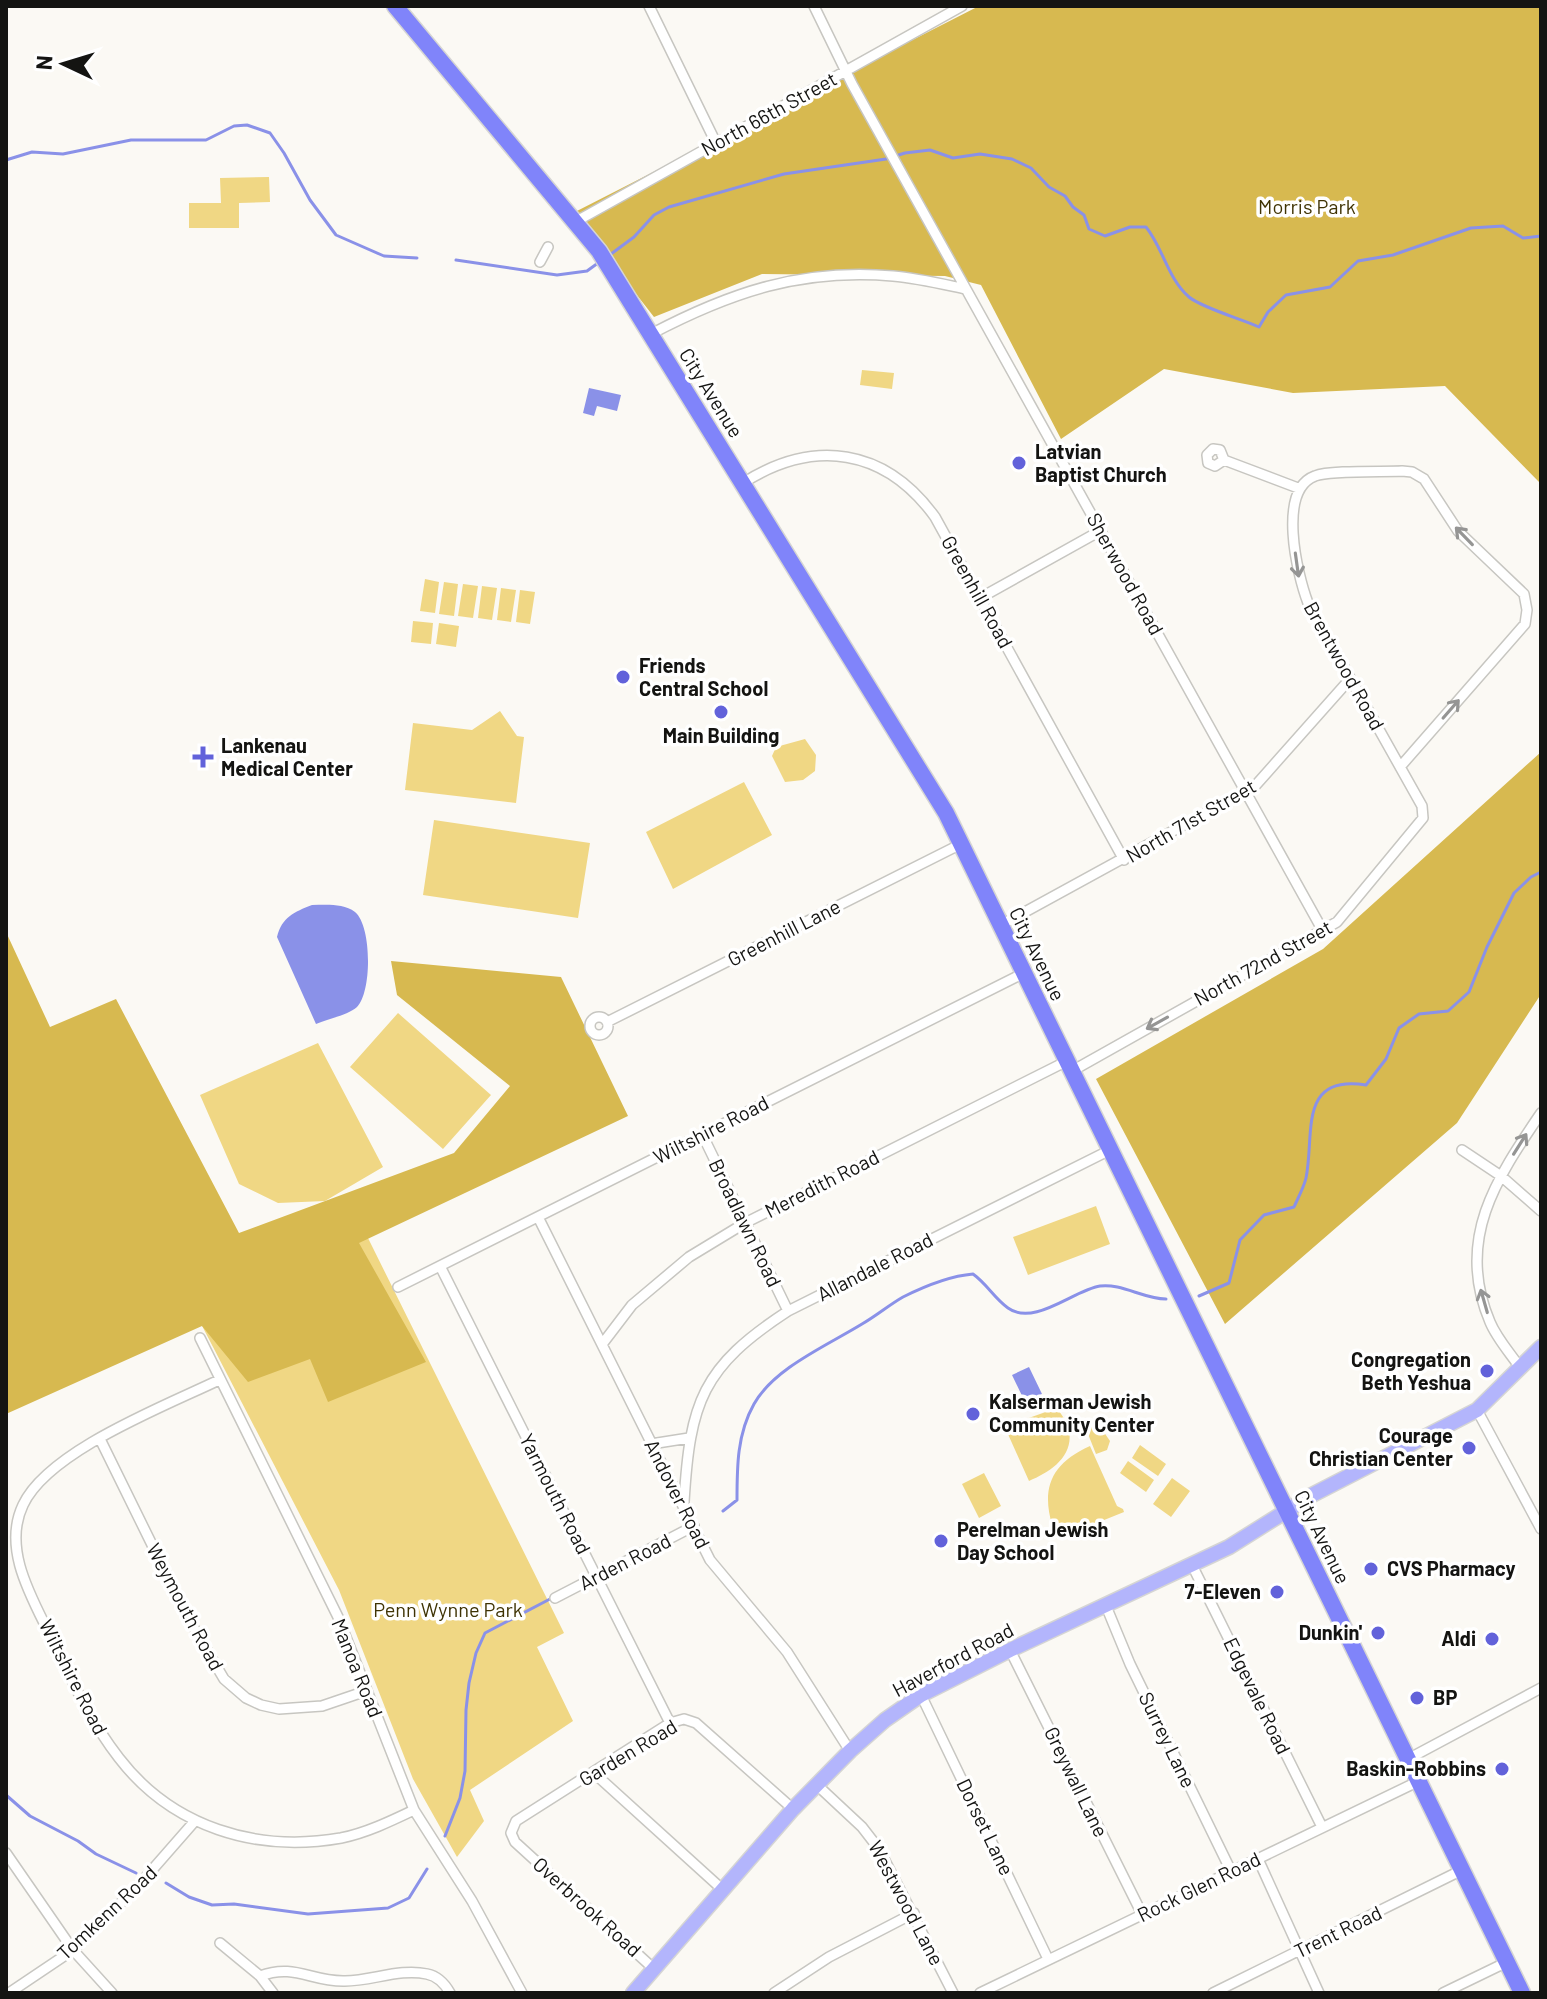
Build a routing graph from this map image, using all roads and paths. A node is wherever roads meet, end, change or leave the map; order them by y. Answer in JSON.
{"nodes":[{"id":1,"x":649,"y":6,"type":"edge"},
{"id":2,"x":814,"y":6,"type":"edge"},
{"id":3,"x":962,"y":6,"type":"edge"},
{"id":4,"x":397,"y":7,"type":"edge"},
{"id":5,"x":845,"y":72,"type":"junction"},
{"id":6,"x":716,"y":143,"type":"junction"},
{"id":7,"x":575,"y":222,"type":"junction"},
{"id":8,"x":548,"y":247,"type":"dead end"},
{"id":9,"x":540,"y":262,"type":"dead end"},
{"id":10,"x":966,"y":289,"type":"junction"},
{"id":11,"x":651,"y":334,"type":"junction"},
{"id":12,"x":1224,"y":460,"type":"dead end"},
{"id":13,"x":743,"y":483,"type":"junction"},
{"id":14,"x":1298,"y":488,"type":"junction"},
{"id":15,"x":1100,"y":531,"type":"junction"},
{"id":16,"x":980,"y":598,"type":"junction"},
{"id":17,"x":1350,"y":679,"type":"junction"},
{"id":18,"x":1400,"y":767,"type":"junction"},
{"id":19,"x":1245,"y":790,"type":"junction"},
{"id":20,"x":1423,"y":818,"type":"joint"},
{"id":21,"x":961,"y":844,"type":"junction"},
{"id":22,"x":1124,"y":860,"type":"junction"},
{"id":23,"x":1001,"y":925,"type":"junction"},
{"id":24,"x":1323,"y":931,"type":"junction"},
{"id":25,"x":1024,"y":973,"type":"junction"},
{"id":26,"x":607,"y":1022,"type":"dead end"},
{"id":27,"x":1070,"y":1066,"type":"junction"},
{"id":28,"x":1541,"y":1113,"type":"edge"},
{"id":29,"x":702,"y":1134,"type":"junction"},
{"id":30,"x":1110,"y":1150,"type":"junction"},
{"id":31,"x":1462,"y":1150,"type":"dead end"},
{"id":32,"x":1501,"y":1176,"type":"junction"},
{"id":33,"x":1541,"y":1211,"type":"edge"},
{"id":34,"x":538,"y":1217,"type":"junction"},
{"id":35,"x":745,"y":1223,"type":"junction"},
{"id":36,"x":440,"y":1266,"type":"junction"},
{"id":37,"x":398,"y":1287,"type":"dead end"},
{"id":38,"x":788,"y":1311,"type":"junction"},
{"id":39,"x":200,"y":1338,"type":"dead end"},
{"id":40,"x":603,"y":1343,"type":"junction"},
{"id":41,"x":1541,"y":1347,"type":"edge"},
{"id":42,"x":1521,"y":1369,"type":"junction"},
{"id":43,"x":219,"y":1380,"type":"junction"},
{"id":44,"x":1477,"y":1410,"type":"junction"},
{"id":45,"x":689,"y":1438,"type":"junction"},
{"id":46,"x":100,"y":1439,"type":"junction"},
{"id":47,"x":651,"y":1444,"type":"junction"},
{"id":48,"x":684,"y":1506,"type":"junction"},
{"id":49,"x":1287,"y":1510,"type":"junction"},
{"id":50,"x":694,"y":1526,"type":"junction"},
{"id":51,"x":1541,"y":1529,"type":"edge"},
{"id":52,"x":1192,"y":1565,"type":"junction"},
{"id":53,"x":596,"y":1577,"type":"junction"},
{"id":54,"x":555,"y":1598,"type":"dead end"},
{"id":55,"x":1106,"y":1606,"type":"junction"},
{"id":56,"x":1010,"y":1650,"type":"junction"},
{"id":57,"x":1541,"y":1688,"type":"edge"},
{"id":58,"x":366,"y":1691,"type":"junction"},
{"id":59,"x":921,"y":1695,"type":"junction"},
{"id":60,"x":670,"y":1723,"type":"junction"},
{"id":61,"x":850,"y":1751,"type":"junction"},
{"id":62,"x":1408,"y":1759,"type":"junction"},
{"id":63,"x":594,"y":1773,"type":"junction"},
{"id":64,"x":1419,"y":1781,"type":"junction"},
{"id":65,"x":817,"y":1785,"type":"junction"},
{"id":66,"x":793,"y":1809,"type":"junction"},
{"id":67,"x":414,"y":1810,"type":"junction"},
{"id":68,"x":194,"y":1822,"type":"junction"},
{"id":69,"x":1322,"y":1827,"type":"junction"},
{"id":70,"x":519,"y":1846,"type":"joint"},
{"id":71,"x":6,"y":1853,"type":"edge"},
{"id":72,"x":1258,"y":1859,"type":"junction"},
{"id":73,"x":1462,"y":1870,"type":"junction"},
{"id":74,"x":1231,"y":1871,"type":"junction"},
{"id":75,"x":723,"y":1890,"type":"junction"},
{"id":76,"x":914,"y":1913,"type":"junction"},
{"id":77,"x":1142,"y":1914,"type":"junction"},
{"id":78,"x":220,"y":1943,"type":"dead end"},
{"id":79,"x":73,"y":1950,"type":"junction"},
{"id":80,"x":1299,"y":1951,"type":"junction"},
{"id":81,"x":1048,"y":1959,"type":"junction"},
{"id":82,"x":1507,"y":1962,"type":"junction"},
{"id":83,"x":654,"y":1969,"type":"junction"},
{"id":84,"x":260,"y":1976,"type":"junction"},
{"id":85,"x":9,"y":1993,"type":"edge"},
{"id":86,"x":112,"y":1993,"type":"edge"},
{"id":87,"x":273,"y":1993,"type":"edge"},
{"id":88,"x":450,"y":1993,"type":"edge"},
{"id":89,"x":522,"y":1993,"type":"edge"},
{"id":90,"x":633,"y":1993,"type":"edge"},
{"id":91,"x":774,"y":1993,"type":"edge"},
{"id":92,"x":953,"y":1993,"type":"edge"},
{"id":93,"x":980,"y":1993,"type":"edge"},
{"id":94,"x":1213,"y":1993,"type":"edge"},
{"id":95,"x":1319,"y":1993,"type":"edge"},
{"id":96,"x":1443,"y":1993,"type":"edge"},
{"id":97,"x":1522,"y":1993,"type":"edge"}],
"edges":[{"from":1,"to":6,"type":"street"},
{"from":2,"to":5,"type":"street","name":"Sherwood Road"},
{"from":3,"to":5,"type":"street","name":"North 66th Street"},
{"from":4,"to":7,"type":"highway","name":"City Avenue"},
{"from":5,"to":6,"type":"street","name":"North 66th Street"},
{"from":5,"to":10,"type":"street","name":"Sherwood Road"},
{"from":6,"to":7,"type":"street","name":"North 66th Street"},
{"from":7,"to":11,"type":"highway","name":"City Avenue"},
{"from":8,"to":9,"type":"street"},
{"from":10,"to":11,"type":"street"},
{"from":10,"to":15,"type":"street","name":"Sherwood Road"},
{"from":11,"to":13,"type":"highway","name":"City Avenue"},
{"from":12,"to":14,"type":"street"},
{"from":13,"to":16,"type":"street","name":"Greenhill Road"},
{"from":13,"to":21,"type":"highway","name":"City Avenue"},
{"from":14,"to":17,"type":"street","name":"Brentwood Road","one_way":true},
{"from":18,"to":14,"type":"street","one_way":true},
{"from":15,"to":16,"type":"street"},
{"from":15,"to":19,"type":"street","name":"Sherwood Road"},
{"from":16,"to":22,"type":"street","name":"Greenhill Road"},
{"from":17,"to":18,"type":"street","name":"Brentwood Road"},
{"from":17,"to":19,"type":"street","name":"North 71st Street"},
{"from":18,"to":20,"type":"street","name":"Brentwood Road"},
{"from":19,"to":22,"type":"street","name":"North 71st Street"},
{"from":19,"to":24,"type":"street","name":"Sherwood Road"},
{"from":20,"to":24,"type":"street","name":"North 72nd Street"},
{"from":21,"to":23,"type":"highway","name":"City Avenue"},
{"from":21,"to":26,"type":"street","name":"Greenhill Lane"},
{"from":22,"to":23,"type":"street","name":"North 71st Street"},
{"from":23,"to":25,"type":"highway","name":"City Avenue"},
{"from":24,"to":27,"type":"street","name":"North 72nd Street","one_way":true},
{"from":25,"to":27,"type":"highway","name":"City Avenue"},
{"from":25,"to":29,"type":"street","name":"Wiltshire Road"},
{"from":27,"to":30,"type":"highway","name":"City Avenue"},
{"from":27,"to":35,"type":"street","name":"Meredith Road"},
{"from":32,"to":28,"type":"street","one_way":true},
{"from":29,"to":34,"type":"street","name":"Wiltshire Road"},
{"from":29,"to":35,"type":"street","name":"Broadlawn Road"},
{"from":30,"to":38,"type":"street","name":"Allandale Road"},
{"from":30,"to":49,"type":"highway","name":"City Avenue"},
{"from":31,"to":32,"type":"street"},
{"from":32,"to":33,"type":"street"},
{"from":42,"to":32,"type":"street","one_way":true},
{"from":34,"to":36,"type":"street","name":"Wiltshire Road"},
{"from":34,"to":40,"type":"street","name":"Andover Road"},
{"from":35,"to":38,"type":"street","name":"Broadlawn Road"},
{"from":35,"to":40,"type":"street","name":"Meredith Road"},
{"from":36,"to":37,"type":"street","name":"Wiltshire Road"},
{"from":36,"to":53,"type":"street","name":"Yarmouth Road"},
{"from":38,"to":45,"type":"street","name":"Allandale Road"},
{"from":39,"to":43,"type":"street","name":"Manoa Road"},
{"from":40,"to":47,"type":"street","name":"Andover Road"},
{"from":41,"to":42,"type":"main road","name":"Haverford Road"},
{"from":42,"to":44,"type":"main road","name":"Haverford Road"},
{"from":43,"to":46,"type":"street","name":"Wiltshire Road"},
{"from":43,"to":58,"type":"street","name":"Manoa Road"},
{"from":44,"to":49,"type":"main road","name":"Haverford Road"},
{"from":44,"to":51,"type":"street"},
{"from":45,"to":47,"type":"street"},
{"from":45,"to":48,"type":"street","name":"Allandale Road"},
{"from":46,"to":58,"type":"street","name":"Weymouth Road"},
{"from":46,"to":68,"type":"street","name":"Wiltshire Road"},
{"from":47,"to":48,"type":"street","name":"Andover Road"},
{"from":48,"to":50,"type":"street","name":"Andover Road"},
{"from":49,"to":52,"type":"main road","name":"Haverford Road"},
{"from":49,"to":62,"type":"highway","name":"City Avenue"},
{"from":50,"to":53,"type":"street","name":"Arden Road"},
{"from":50,"to":61,"type":"street","name":"Andover Road"},
{"from":52,"to":55,"type":"main road","name":"Haverford Road"},
{"from":52,"to":69,"type":"street","name":"Edgevale Road"},
{"from":53,"to":54,"type":"street","name":"Arden Road"},
{"from":53,"to":60,"type":"street","name":"Yarmouth Road"},
{"from":55,"to":56,"type":"main road","name":"Haverford Road"},
{"from":55,"to":74,"type":"street","name":"Surrey Lane"},
{"from":56,"to":59,"type":"main road","name":"Haverford Road"},
{"from":56,"to":77,"type":"street","name":"Greywall Lane"},
{"from":57,"to":62,"type":"street"},
{"from":58,"to":67,"type":"street","name":"Manoa Road"},
{"from":59,"to":61,"type":"main road","name":"Haverford Road"},
{"from":59,"to":81,"type":"street","name":"Dorset Lane"},
{"from":60,"to":63,"type":"street","name":"Garden Road"},
{"from":60,"to":66,"type":"street","name":"Garden Road"},
{"from":61,"to":65,"type":"main road","name":"Haverford Road"},
{"from":62,"to":64,"type":"highway","name":"City Avenue"},
{"from":63,"to":70,"type":"street","name":"Garden Road"},
{"from":63,"to":75,"type":"street"},
{"from":64,"to":69,"type":"street","name":"Rock Glen Road"},
{"from":64,"to":73,"type":"highway","name":"City Avenue"},
{"from":65,"to":66,"type":"main road","name":"Haverford Road"},
{"from":65,"to":76,"type":"street","name":"Westwood Lane"},
{"from":66,"to":75,"type":"main road","name":"Haverford Road"},
{"from":67,"to":68,"type":"street","name":"Wiltshire Road"},
{"from":67,"to":89,"type":"street","name":"Manoa Road"},
{"from":68,"to":79,"type":"street","name":"Tomkenn Road"},
{"from":69,"to":72,"type":"street","name":"Rock Glen Road"},
{"from":70,"to":83,"type":"street","name":"Overbrook Road"},
{"from":71,"to":79,"type":"street"},
{"from":72,"to":74,"type":"street","name":"Rock Glen Road"},
{"from":72,"to":80,"type":"street"},
{"from":73,"to":80,"type":"street","name":"Trent Road"},
{"from":73,"to":82,"type":"highway","name":"City Avenue"},
{"from":74,"to":77,"type":"street","name":"Rock Glen Road"},
{"from":75,"to":83,"type":"main road","name":"Haverford Road"},
{"from":76,"to":91,"type":"street"},
{"from":76,"to":92,"type":"street","name":"Westwood Lane"},
{"from":77,"to":81,"type":"street","name":"Rock Glen Road"},
{"from":78,"to":84,"type":"street"},
{"from":79,"to":85,"type":"street","name":"Tomkenn Road"},
{"from":79,"to":86,"type":"street"},
{"from":80,"to":94,"type":"street","name":"Trent Road"},
{"from":80,"to":95,"type":"street"},
{"from":81,"to":93,"type":"street","name":"Rock Glen Road"},
{"from":82,"to":96,"type":"street"},
{"from":82,"to":97,"type":"highway","name":"City Avenue"},
{"from":83,"to":90,"type":"main road","name":"Haverford Road"},
{"from":84,"to":87,"type":"street"},
{"from":84,"to":88,"type":"street"}]}
